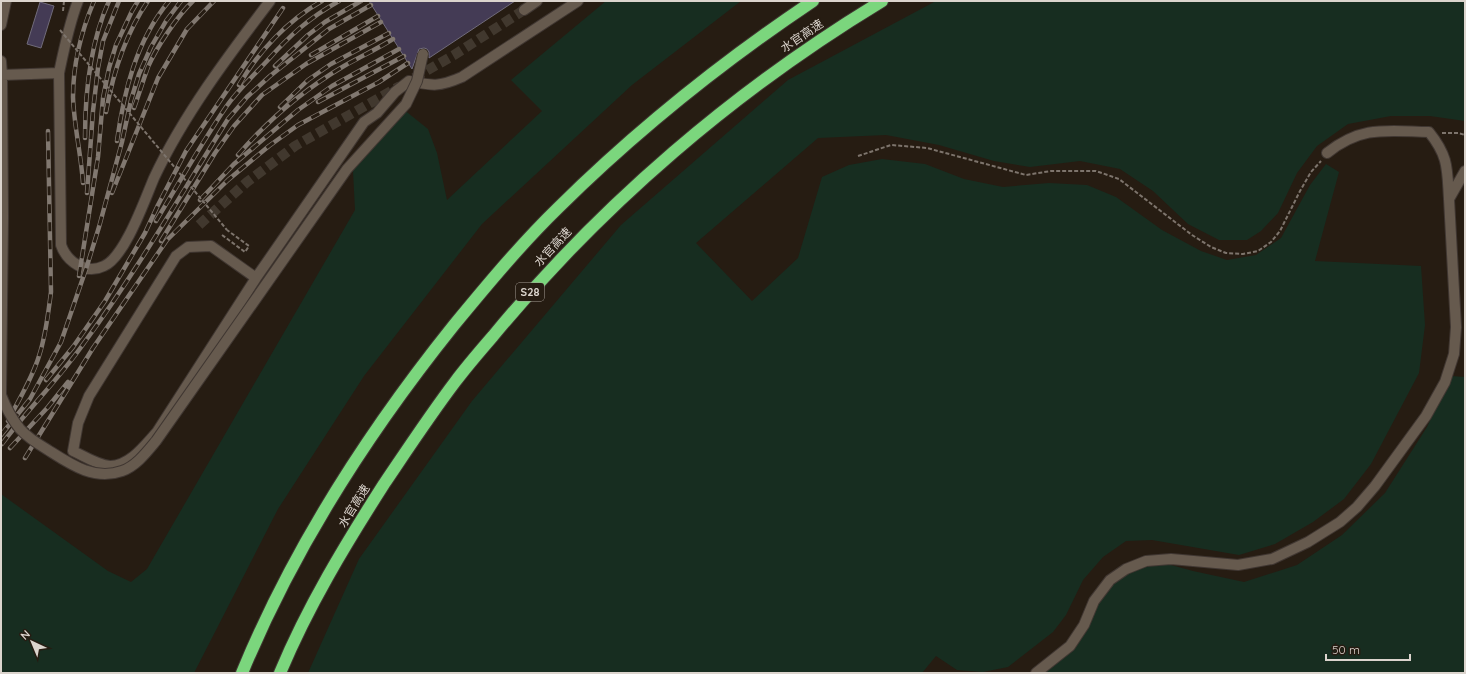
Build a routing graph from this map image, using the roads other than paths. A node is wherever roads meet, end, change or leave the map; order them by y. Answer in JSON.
{"nodes":[{"id":1,"x":6,"y":1,"type":"edge"},
{"id":2,"x":78,"y":1,"type":"edge"},
{"id":3,"x":270,"y":1,"type":"edge"},
{"id":4,"x":537,"y":1,"type":"edge"},
{"id":5,"x":578,"y":1,"type":"edge"},
{"id":6,"x":813,"y":1,"type":"edge"},
{"id":7,"x":882,"y":1,"type":"edge"},
{"id":8,"x":524,"y":10,"type":"tunnel mouth"},
{"id":9,"x":1,"y":25,"type":"edge"},
{"id":10,"x":423,"y":54,"type":"dead end"},
{"id":11,"x":1,"y":61,"type":"edge"},
{"id":12,"x":2,"y":74,"type":"junction"},
{"id":13,"x":59,"y":74,"type":"junction"},
{"id":14,"x":1327,"y":154,"type":"road end"},
{"id":15,"x":1465,"y":171,"type":"edge"},
{"id":16,"x":1449,"y":199,"type":"junction"},
{"id":17,"x":256,"y":278,"type":"junction"},
{"id":18,"x":242,"y":673,"type":"edge"},
{"id":19,"x":280,"y":673,"type":"edge"},
{"id":20,"x":1036,"y":673,"type":"edge"}],
"edges":[{"from":1,"to":9,"type":"lane"},
{"from":2,"to":13,"type":"lane"},
{"from":3,"to":13,"type":"lane"},
{"from":4,"to":8,"type":"lane"},
{"from":5,"to":17,"type":"lane"},
{"from":6,"to":18,"type":"highway","name":"水官高速"},
{"from":7,"to":19,"type":"highway","name":"水官高速","number":"S28"},
{"from":10,"to":12,"type":"lane","bridge":true},
{"from":11,"to":12,"type":"lane"},
{"from":12,"to":13,"type":"lane"},
{"from":14,"to":16,"type":"lane"},
{"from":15,"to":16,"type":"lane"},
{"from":16,"to":20,"type":"lane"},
{"from":17,"to":17,"type":"lane"}]}
